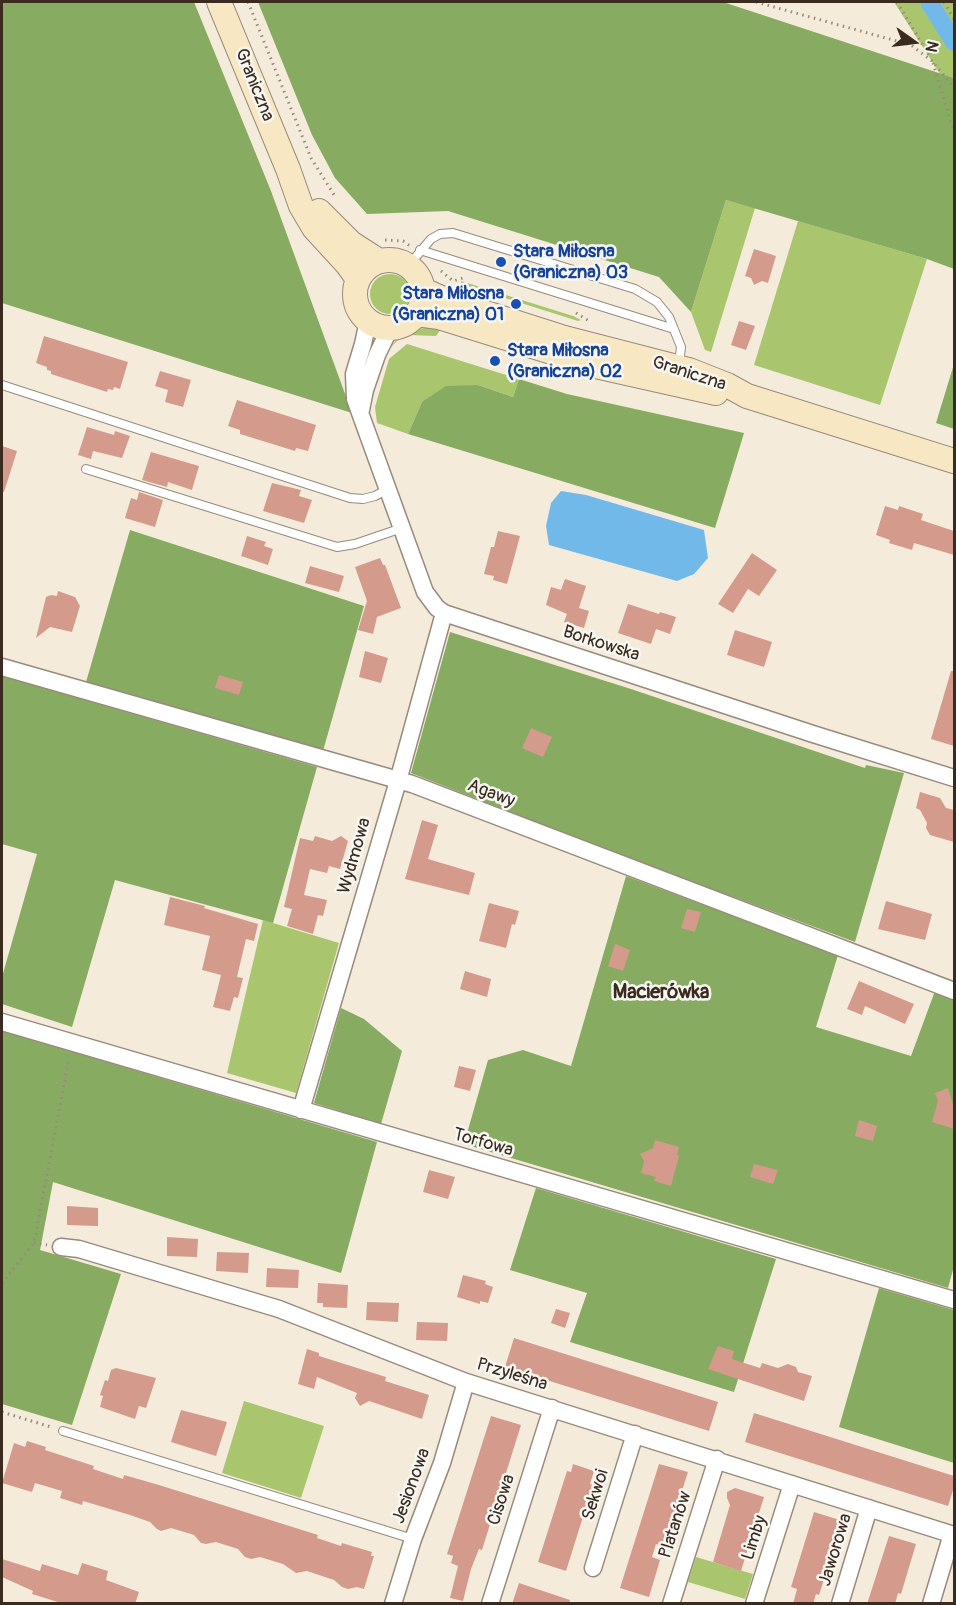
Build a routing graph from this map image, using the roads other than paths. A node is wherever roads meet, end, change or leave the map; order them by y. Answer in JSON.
{"nodes":[{"id":1,"x":219,"y":2,"type":"edge"},
{"id":2,"x":288,"y":169,"type":"junction"},
{"id":3,"x":414,"y":258,"type":"junction"},
{"id":4,"x":379,"y":261,"type":"junction"},
{"id":5,"x":358,"y":279,"type":"junction"},
{"id":6,"x":420,"y":302,"type":"junction"},
{"id":7,"x":379,"y":324,"type":"junction"},
{"id":8,"x":674,"y":329,"type":"junction"},
{"id":9,"x":674,"y":375,"type":"junction"},
{"id":10,"x":2,"y":385,"type":"edge"},
{"id":11,"x":361,"y":414,"type":"junction"},
{"id":12,"x":954,"y":461,"type":"edge"},
{"id":13,"x":86,"y":469,"type":"dead end"},
{"id":14,"x":388,"y":489,"type":"junction"},
{"id":15,"x":403,"y":528,"type":"junction"},
{"id":16,"x":444,"y":613,"type":"junction"},
{"id":17,"x":2,"y":667,"type":"edge"},
{"id":18,"x":954,"y":778,"type":"edge"},
{"id":19,"x":398,"y":781,"type":"junction"},
{"id":20,"x":954,"y":991,"type":"edge"},
{"id":21,"x":2,"y":1022,"type":"edge"},
{"id":22,"x":301,"y":1110,"type":"junction"},
{"id":23,"x":61,"y":1247,"type":"dead end"},
{"id":24,"x":954,"y":1300,"type":"edge"},
{"id":25,"x":466,"y":1382,"type":"junction"},
{"id":26,"x":552,"y":1408,"type":"junction"},
{"id":27,"x":63,"y":1431,"type":"road end"},
{"id":28,"x":635,"y":1434,"type":"junction"},
{"id":29,"x":717,"y":1459,"type":"junction"},
{"id":30,"x":792,"y":1484,"type":"junction"},
{"id":31,"x":869,"y":1508,"type":"junction"},
{"id":32,"x":953,"y":1535,"type":"edge"},
{"id":33,"x":413,"y":1539,"type":"junction"},
{"id":34,"x":593,"y":1568,"type":"dead end"},
{"id":35,"x":393,"y":1604,"type":"edge"},
{"id":36,"x":490,"y":1604,"type":"edge"},
{"id":37,"x":671,"y":1604,"type":"edge"},
{"id":38,"x":754,"y":1604,"type":"edge"},
{"id":39,"x":840,"y":1604,"type":"edge"},
{"id":40,"x":931,"y":1604,"type":"edge"}],
"edges":[{"from":1,"to":2,"type":"street","name":"Graniczna"},
{"from":2,"to":4,"type":"street","name":"Graniczna"},
{"from":2,"to":5,"type":"street","name":"Graniczna"},
{"from":3,"to":4,"type":"street"},
{"from":3,"to":6,"type":"street"},
{"from":3,"to":8,"type":"lane"},
{"from":3,"to":8,"type":"lane"},
{"from":4,"to":5,"type":"street"},
{"from":5,"to":7,"type":"street"},
{"from":6,"to":7,"type":"street"},
{"from":6,"to":9,"type":"street","name":"Graniczna"},
{"from":7,"to":11,"type":"street"},
{"from":7,"to":11,"type":"street"},
{"from":8,"to":9,"type":"lane"},
{"from":9,"to":12,"type":"street","name":"Graniczna"},
{"from":10,"to":14,"type":"lane"},
{"from":11,"to":14,"type":"street"},
{"from":13,"to":15,"type":"lane"},
{"from":14,"to":15,"type":"street"},
{"from":15,"to":16,"type":"street"},
{"from":16,"to":18,"type":"street","name":"Borkowska"},
{"from":16,"to":19,"type":"street","name":"Wydmowa"},
{"from":17,"to":19,"type":"street","name":"Agawy"},
{"from":19,"to":20,"type":"street","name":"Agawy"},
{"from":19,"to":22,"type":"street","name":"Wydmowa"},
{"from":21,"to":22,"type":"street","name":"Torfowa"},
{"from":22,"to":24,"type":"street","name":"Torfowa"},
{"from":23,"to":25,"type":"street","name":"Przyleśna"},
{"from":25,"to":26,"type":"street","name":"Przyleśna"},
{"from":25,"to":33,"type":"street","name":"Jesionowa"},
{"from":26,"to":28,"type":"street","name":"Przyleśna"},
{"from":26,"to":36,"type":"street","name":"Cisowa"},
{"from":27,"to":33,"type":"lane"},
{"from":28,"to":29,"type":"street","name":"Przyleśna"},
{"from":28,"to":34,"type":"street","name":"Sekwoi"},
{"from":29,"to":30,"type":"street","name":"Przyleśna"},
{"from":29,"to":37,"type":"street","name":"Platanów"},
{"from":30,"to":31,"type":"street","name":"Przyleśna"},
{"from":30,"to":38,"type":"street","name":"Limby"},
{"from":31,"to":32,"type":"street","name":"Przyleśna"},
{"from":31,"to":39,"type":"street","name":"Jaworowa"},
{"from":32,"to":40,"type":"street"},
{"from":33,"to":35,"type":"street","name":"Jesionowa"}]}
